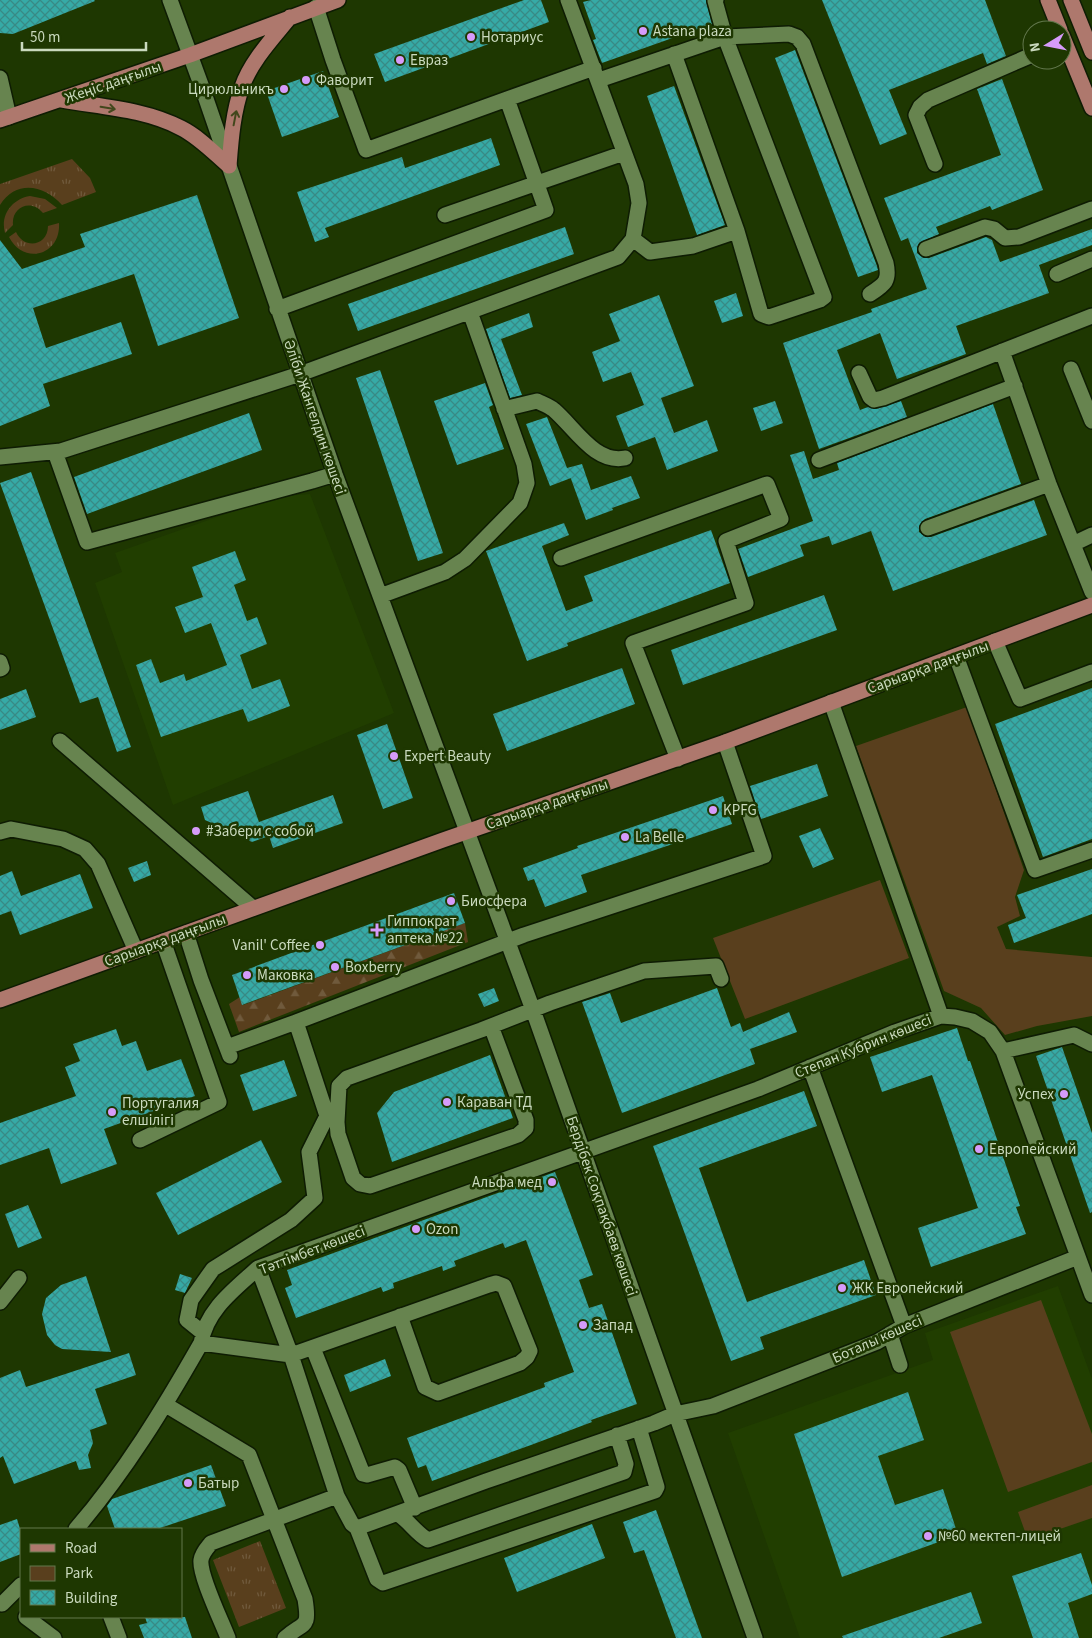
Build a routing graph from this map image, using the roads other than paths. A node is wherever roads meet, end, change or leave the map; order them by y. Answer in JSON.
{"nodes":[{"id":1,"x":170,"y":0,"type":"edge"},
{"id":2,"x":338,"y":0,"type":"edge"},
{"id":3,"x":568,"y":0,"type":"edge"},
{"id":4,"x":716,"y":0,"type":"edge"},
{"id":5,"x":1048,"y":0,"type":"edge"},
{"id":6,"x":1071,"y":0,"type":"edge"},
{"id":7,"x":316,"y":7,"type":"junction"},
{"id":8,"x":290,"y":17,"type":"junction"},
{"id":9,"x":1056,"y":20,"type":"edge"},
{"id":10,"x":1084,"y":33,"type":"junction"},
{"id":11,"x":1072,"y":35,"type":"edge"},
{"id":12,"x":725,"y":37,"type":"junction"},
{"id":13,"x":1092,"y":52,"type":"edge"},
{"id":14,"x":674,"y":54,"type":"junction"},
{"id":15,"x":190,"y":55,"type":"junction"},
{"id":16,"x":1022,"y":59,"type":"edge"},
{"id":17,"x":1072,"y":61,"type":"edge"},
{"id":18,"x":596,"y":74,"type":"junction"},
{"id":19,"x":0,"y":78,"type":"edge"},
{"id":20,"x":507,"y":99,"type":"junction"},
{"id":21,"x":60,"y":100,"type":"junction"},
{"id":22,"x":1092,"y":108,"type":"edge"},
{"id":23,"x":5,"y":119,"type":"edge"},
{"id":24,"x":624,"y":152,"type":"junction"},
{"id":25,"x":935,"y":164,"type":"dead end"},
{"id":26,"x":229,"y":166,"type":"junction"},
{"id":27,"x":537,"y":184,"type":"junction"},
{"id":28,"x":1092,"y":209,"type":"edge"},
{"id":29,"x":445,"y":215,"type":"dead end"},
{"id":30,"x":737,"y":231,"type":"junction"},
{"id":31,"x":633,"y":239,"type":"junction"},
{"id":32,"x":926,"y":250,"type":"dead end"},
{"id":33,"x":1092,"y":259,"type":"edge"},
{"id":34,"x":1057,"y":274,"type":"dead end"},
{"id":35,"x":870,"y":294,"type":"dead end"},
{"id":36,"x":277,"y":309,"type":"junction"},
{"id":37,"x":470,"y":312,"type":"junction"},
{"id":38,"x":1092,"y":316,"type":"edge"},
{"id":39,"x":1002,"y":351,"type":"junction"},
{"id":40,"x":1071,"y":369,"type":"dead end"},
{"id":41,"x":858,"y":373,"type":"dead end"},
{"id":42,"x":300,"y":374,"type":"junction"},
{"id":43,"x":1015,"y":386,"type":"junction"},
{"id":44,"x":504,"y":408,"type":"junction"},
{"id":45,"x":1092,"y":421,"type":"edge"},
{"id":46,"x":55,"y":452,"type":"junction"},
{"id":47,"x":0,"y":457,"type":"edge"},
{"id":48,"x":625,"y":458,"type":"dead end"},
{"id":49,"x":819,"y":460,"type":"dead end"},
{"id":50,"x":334,"y":474,"type":"junction"},
{"id":51,"x":1049,"y":484,"type":"junction"},
{"id":52,"x":928,"y":528,"type":"dead end"},
{"id":53,"x":1092,"y":535,"type":"edge"},
{"id":54,"x":1073,"y":544,"type":"junction"},
{"id":55,"x":561,"y":558,"type":"dead end"},
{"id":56,"x":1092,"y":592,"type":"edge"},
{"id":57,"x":380,"y":596,"type":"junction"},
{"id":58,"x":1092,"y":605,"type":"edge"},
{"id":59,"x":996,"y":641,"type":"junction"},
{"id":60,"x":956,"y":656,"type":"junction"},
{"id":61,"x":0,"y":662,"type":"edge"},
{"id":62,"x":0,"y":669,"type":"edge"},
{"id":63,"x":1092,"y":672,"type":"edge"},
{"id":64,"x":831,"y":702,"type":"junction"},
{"id":65,"x":60,"y":741,"type":"dead end"},
{"id":66,"x":725,"y":742,"type":"junction"},
{"id":67,"x":678,"y":759,"type":"junction"},
{"id":68,"x":0,"y":832,"type":"edge"},
{"id":69,"x":467,"y":832,"type":"junction"},
{"id":70,"x":1092,"y":850,"type":"edge"},
{"id":71,"x":253,"y":908,"type":"junction"},
{"id":72,"x":186,"y":933,"type":"junction"},
{"id":73,"x":163,"y":941,"type":"junction"},
{"id":74,"x":506,"y":941,"type":"junction"},
{"id":75,"x":136,"y":951,"type":"junction"},
{"id":76,"x":721,"y":979,"type":"dead end"},
{"id":77,"x":0,"y":1000,"type":"edge"},
{"id":78,"x":532,"y":1010,"type":"junction"},
{"id":79,"x":941,"y":1016,"type":"junction"},
{"id":80,"x":296,"y":1022,"type":"junction"},
{"id":81,"x":491,"y":1026,"type":"junction"},
{"id":82,"x":1092,"y":1044,"type":"edge"},
{"id":83,"x":1003,"y":1051,"type":"junction"},
{"id":84,"x":810,"y":1067,"type":"junction"},
{"id":85,"x":140,"y":1140,"type":"dead end"},
{"id":86,"x":583,"y":1152,"type":"junction"},
{"id":87,"x":1078,"y":1257,"type":"junction"},
{"id":88,"x":258,"y":1268,"type":"junction"},
{"id":89,"x":19,"y":1278,"type":"dead end"},
{"id":90,"x":1092,"y":1295,"type":"edge"},
{"id":91,"x":0,"y":1302,"type":"edge"},
{"id":92,"x":400,"y":1316,"type":"junction"},
{"id":93,"x":904,"y":1326,"type":"junction"},
{"id":94,"x":890,"y":1334,"type":"junction"},
{"id":95,"x":202,"y":1338,"type":"junction"},
{"id":96,"x":313,"y":1348,"type":"junction"},
{"id":97,"x":291,"y":1356,"type":"junction"},
{"id":98,"x":900,"y":1365,"type":"dead end"},
{"id":99,"x":166,"y":1405,"type":"junction"},
{"id":100,"x":675,"y":1414,"type":"junction"},
{"id":101,"x":639,"y":1428,"type":"junction"},
{"id":102,"x":617,"y":1435,"type":"junction"},
{"id":103,"x":337,"y":1496,"type":"junction"},
{"id":104,"x":415,"y":1508,"type":"junction"},
{"id":105,"x":398,"y":1514,"type":"junction"},
{"id":106,"x":275,"y":1519,"type":"junction"},
{"id":107,"x":78,"y":1528,"type":"edge"},
{"id":108,"x":357,"y":1528,"type":"junction"},
{"id":109,"x":20,"y":1586,"type":"edge"},
{"id":110,"x":1,"y":1605,"type":"edge"},
{"id":111,"x":20,"y":1614,"type":"edge"},
{"id":112,"x":27,"y":1618,"type":"edge"},
{"id":113,"x":111,"y":1618,"type":"edge"},
{"id":114,"x":54,"y":1638,"type":"edge"},
{"id":115,"x":120,"y":1638,"type":"edge"},
{"id":116,"x":228,"y":1638,"type":"edge"},
{"id":117,"x":284,"y":1638,"type":"edge"},
{"id":118,"x":756,"y":1638,"type":"edge"}],
"edges":[{"from":1,"to":15,"type":"street","name":"Әліби Жангелдин көшесі"},
{"from":2,"to":7,"type":"main road","name":"Жеңіс даңғылы"},
{"from":3,"to":18,"type":"street"},
{"from":4,"to":12,"type":"street"},
{"from":5,"to":9,"type":"main road"},
{"from":6,"to":10,"type":"main road"},
{"from":7,"to":8,"type":"main road","name":"Жеңіс даңғылы"},
{"from":7,"to":20,"type":"street"},
{"from":8,"to":15,"type":"main road","name":"Жеңіс даңғылы"},
{"from":26,"to":8,"type":"main road","one_way":true},
{"from":10,"to":11,"type":"street"},
{"from":10,"to":13,"type":"main road"},
{"from":12,"to":14,"type":"street"},
{"from":12,"to":30,"type":"street"},
{"from":12,"to":35,"type":"street"},
{"from":14,"to":18,"type":"street"},
{"from":14,"to":30,"type":"street"},
{"from":15,"to":21,"type":"main road","name":"Жеңіс даңғылы"},
{"from":15,"to":26,"type":"street","name":"Әліби Жангелдин көшесі"},
{"from":16,"to":25,"type":"street"},
{"from":17,"to":22,"type":"main road"},
{"from":18,"to":20,"type":"street"},
{"from":18,"to":24,"type":"street"},
{"from":19,"to":23,"type":"street"},
{"from":20,"to":27,"type":"street"},
{"from":21,"to":23,"type":"main road","name":"Жеңіс даңғылы"},
{"from":21,"to":26,"type":"main road","one_way":true},
{"from":24,"to":27,"type":"street"},
{"from":24,"to":31,"type":"street"},
{"from":26,"to":36,"type":"street","name":"Әліби Жангелдин көшесі"},
{"from":27,"to":29,"type":"street"},
{"from":27,"to":36,"type":"street"},
{"from":28,"to":32,"type":"street"},
{"from":30,"to":31,"type":"street"},
{"from":31,"to":37,"type":"street"},
{"from":33,"to":34,"type":"street"},
{"from":36,"to":42,"type":"street","name":"Әліби Жангелдин көшесі"},
{"from":37,"to":42,"type":"street"},
{"from":37,"to":44,"type":"street"},
{"from":38,"to":39,"type":"street"},
{"from":39,"to":41,"type":"street"},
{"from":39,"to":43,"type":"street"},
{"from":40,"to":45,"type":"street"},
{"from":42,"to":46,"type":"street"},
{"from":42,"to":50,"type":"street","name":"Әліби Жангелдин көшесі"},
{"from":43,"to":49,"type":"street"},
{"from":43,"to":51,"type":"street"},
{"from":44,"to":48,"type":"street"},
{"from":44,"to":57,"type":"street"},
{"from":46,"to":47,"type":"street"},
{"from":46,"to":50,"type":"street"},
{"from":50,"to":57,"type":"street","name":"Әліби Жангелдин көшесі"},
{"from":51,"to":52,"type":"street"},
{"from":51,"to":54,"type":"street"},
{"from":53,"to":54,"type":"street"},
{"from":54,"to":56,"type":"street"},
{"from":55,"to":67,"type":"street"},
{"from":57,"to":69,"type":"street","name":"Әліби Жангелдин көшесі"},
{"from":58,"to":59,"type":"main road","name":"Сарыарқа даңғылы"},
{"from":59,"to":60,"type":"main road","name":"Сарыарқа даңғылы"},
{"from":59,"to":63,"type":"street"},
{"from":60,"to":64,"type":"main road","name":"Сарыарқа даңғылы"},
{"from":60,"to":70,"type":"street"},
{"from":61,"to":62,"type":"street"},
{"from":64,"to":66,"type":"main road","name":"Сарыарқа даңғылы"},
{"from":64,"to":79,"type":"street"},
{"from":65,"to":71,"type":"street"},
{"from":66,"to":67,"type":"main road","name":"Сарыарқа даңғылы"},
{"from":66,"to":74,"type":"street"},
{"from":67,"to":69,"type":"main road","name":"Сарыарқа даңғылы"},
{"from":68,"to":75,"type":"street"},
{"from":69,"to":71,"type":"main road","name":"Сарыарқа даңғылы"},
{"from":69,"to":74,"type":"street","name":"Бердібек Соқпақбаев көшесі"},
{"from":71,"to":72,"type":"main road","name":"Сарыарқа даңғылы"},
{"from":72,"to":73,"type":"main road","name":"Сарыарқа даңғылы"},
{"from":72,"to":80,"type":"street"},
{"from":73,"to":75,"type":"main road","name":"Сарыарқа даңғылы"},
{"from":73,"to":85,"type":"street"},
{"from":74,"to":78,"type":"street","name":"Бердібек Соқпақбаев көшесі"},
{"from":74,"to":80,"type":"street"},
{"from":75,"to":77,"type":"main road","name":"Сарыарқа даңғылы"},
{"from":76,"to":78,"type":"street"},
{"from":78,"to":81,"type":"street"},
{"from":78,"to":86,"type":"street","name":"Бердібек Соқпақбаев көшесі"},
{"from":79,"to":83,"type":"street","name":"Степан Кубрин көшесі"},
{"from":79,"to":84,"type":"street","name":"Степан Кубрин көшесі"},
{"from":80,"to":95,"type":"street"},
{"from":81,"to":81,"type":"street"},
{"from":82,"to":83,"type":"street"},
{"from":83,"to":87,"type":"street","name":"Степан Кубрин көшесі"},
{"from":84,"to":86,"type":"street","name":"Степан Кубрин көшесі"},
{"from":84,"to":93,"type":"street"},
{"from":86,"to":88,"type":"street","name":"Тәттімбет көшесі"},
{"from":86,"to":100,"type":"street","name":"Бердібек Соқпақбаев көшесі"},
{"from":87,"to":90,"type":"street","name":"Степан Кубрин көшесі"},
{"from":87,"to":93,"type":"street","name":"Боталы көшесі"},
{"from":88,"to":95,"type":"street","name":"Тәттімбет көшесі"},
{"from":88,"to":97,"type":"street"},
{"from":89,"to":91,"type":"street"},
{"from":92,"to":92,"type":"street"},
{"from":92,"to":96,"type":"street"},
{"from":93,"to":94,"type":"street","name":"Боталы көшесі"},
{"from":94,"to":98,"type":"street"},
{"from":94,"to":100,"type":"street","name":"Боталы көшесі"},
{"from":95,"to":97,"type":"street"},
{"from":95,"to":99,"type":"street","name":"Тәттімбет көшесі"},
{"from":96,"to":97,"type":"street"},
{"from":96,"to":104,"type":"street"},
{"from":97,"to":103,"type":"street"},
{"from":99,"to":106,"type":"street"},
{"from":99,"to":107,"type":"street","name":"Тәттімбет көшесі"},
{"from":100,"to":101,"type":"street","name":"Боталы көшесі"},
{"from":100,"to":118,"type":"street","name":"Бердібек Соқпақбаев көшесі"},
{"from":101,"to":102,"type":"street","name":"Боталы көшесі"},
{"from":101,"to":108,"type":"street"},
{"from":102,"to":104,"type":"street","name":"Боталы көшесі"},
{"from":102,"to":105,"type":"street"},
{"from":103,"to":106,"type":"street"},
{"from":103,"to":108,"type":"street"},
{"from":104,"to":105,"type":"street","name":"Боталы көшесі"},
{"from":105,"to":108,"type":"street","name":"Боталы көшесі"},
{"from":106,"to":116,"type":"street"},
{"from":106,"to":117,"type":"street"},
{"from":109,"to":110,"type":"street"},
{"from":110,"to":111,"type":"street"},
{"from":112,"to":114,"type":"street"},
{"from":113,"to":115,"type":"street"}]}
